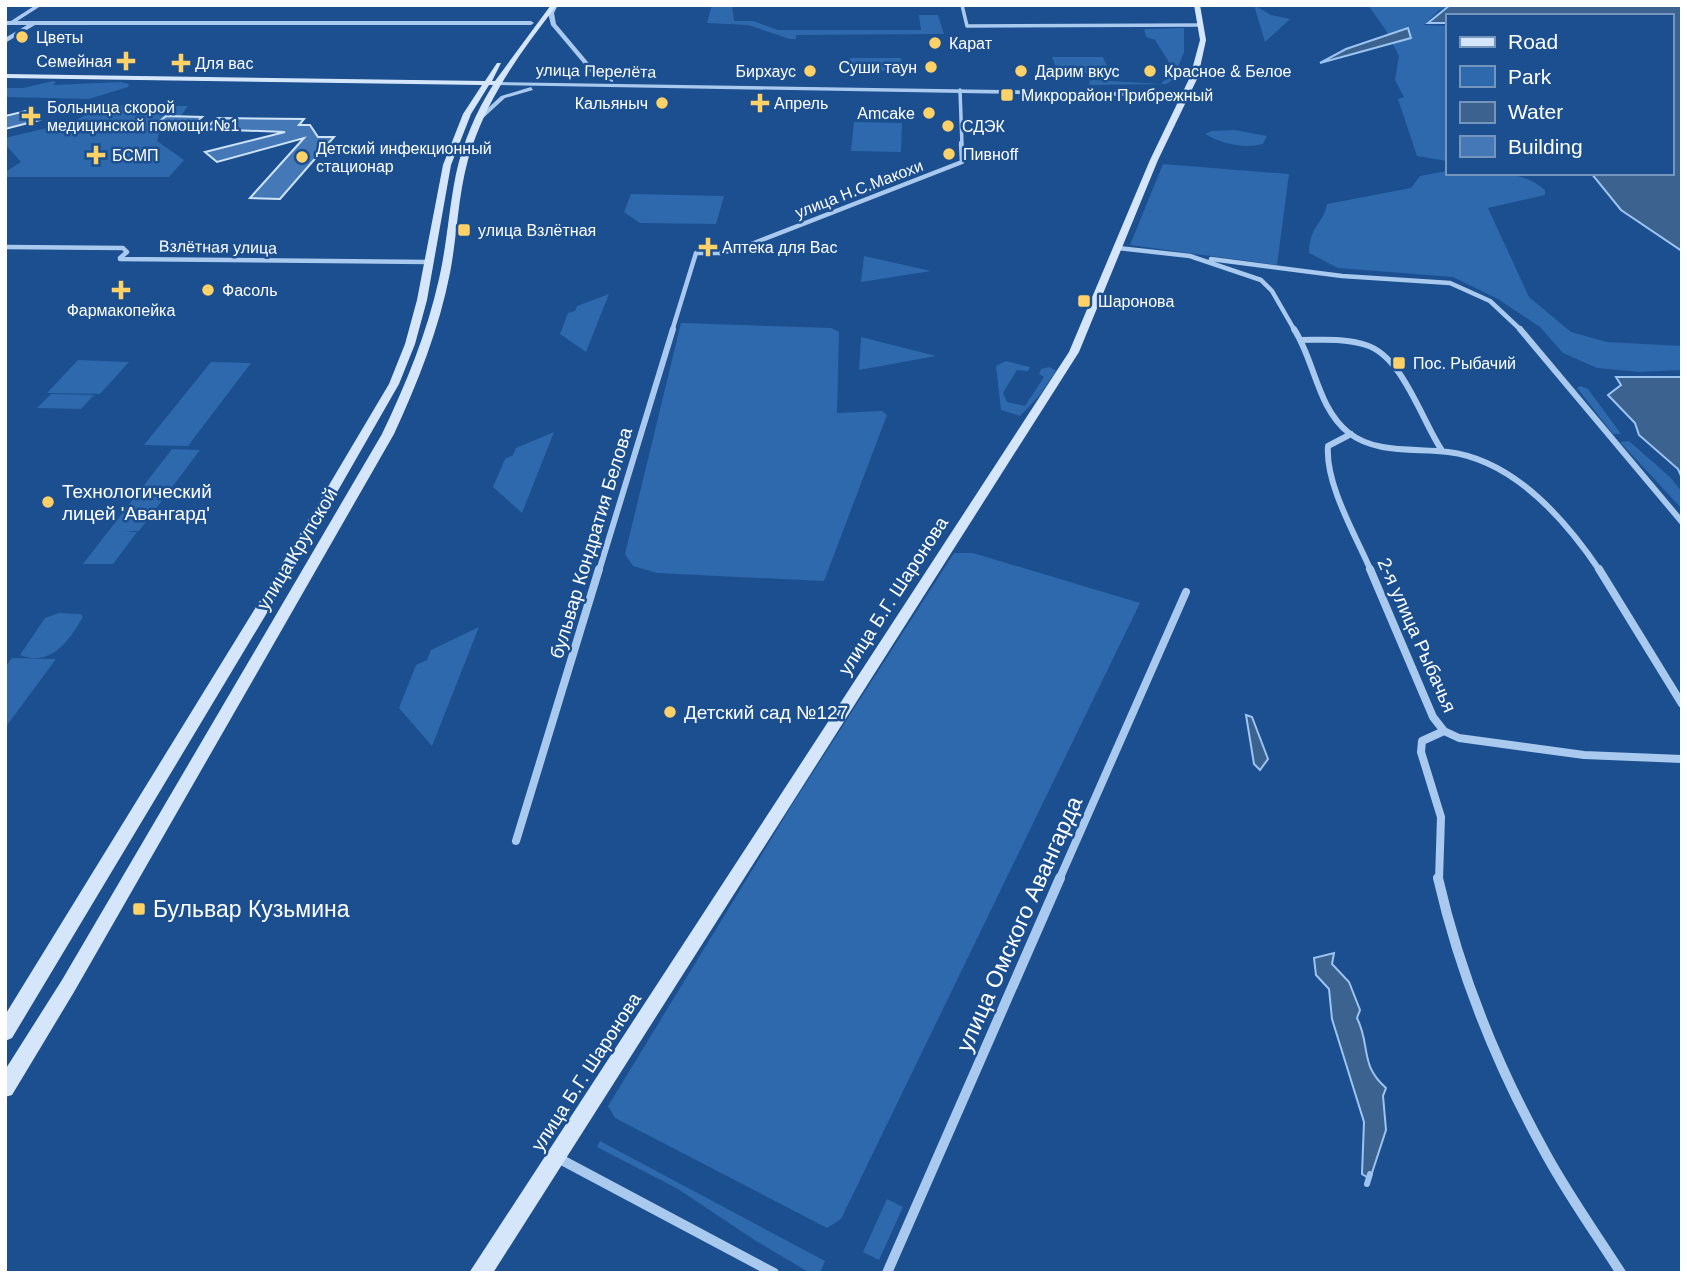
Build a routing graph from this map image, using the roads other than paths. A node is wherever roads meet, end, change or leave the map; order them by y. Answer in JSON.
{"nodes":[{"id":1,"x":39,"y":5,"type":"edge"},
{"id":2,"x":546,"y":5,"type":"edge"},
{"id":3,"x":554,"y":5,"type":"edge"},
{"id":4,"x":962,"y":5,"type":"edge"},
{"id":5,"x":1197,"y":5,"type":"edge"},
{"id":6,"x":8,"y":23,"type":"edge"},
{"id":7,"x":34,"y":23,"type":"junction"},
{"id":8,"x":531,"y":23,"type":"junction"},
{"id":9,"x":1201,"y":25,"type":"junction"},
{"id":10,"x":5,"y":41,"type":"edge"},
{"id":11,"x":502,"y":60,"type":"junction"},
{"id":12,"x":5,"y":76,"type":"edge"},
{"id":13,"x":418,"y":82,"type":"junction"},
{"id":14,"x":487,"y":83,"type":"junction"},
{"id":15,"x":499,"y":83,"type":"junction"},
{"id":16,"x":576,"y":85,"type":"junction"},
{"id":17,"x":632,"y":85,"type":"junction"},
{"id":18,"x":960,"y":90,"type":"junction"},
{"id":19,"x":1185,"y":95,"type":"junction"},
{"id":20,"x":468,"y":97,"type":"junction"},
{"id":21,"x":478,"y":119,"type":"junction"},
{"id":22,"x":5,"y":247,"type":"edge"},
{"id":23,"x":1118,"y":248,"type":"junction"},
{"id":24,"x":696,"y":253,"type":"joint"},
{"id":25,"x":1190,"y":256,"type":"junction"},
{"id":26,"x":447,"y":261,"type":"junction"},
{"id":27,"x":428,"y":262,"type":"junction"},
{"id":28,"x":1301,"y":340,"type":"junction"},
{"id":29,"x":1351,"y":434,"type":"junction"},
{"id":30,"x":1441,"y":449,"type":"junction"},
{"id":31,"x":1682,"y":522,"type":"edge"},
{"id":32,"x":1186,"y":592,"type":"dead end"},
{"id":33,"x":1682,"y":704,"type":"edge"},
{"id":34,"x":1444,"y":731,"type":"junction"},
{"id":35,"x":1682,"y":759,"type":"edge"},
{"id":36,"x":516,"y":841,"type":"dead end"},
{"id":37,"x":5,"y":1032,"type":"edge"},
{"id":38,"x":5,"y":1088,"type":"edge"},
{"id":39,"x":555,"y":1156,"type":"junction"},
{"id":40,"x":480,"y":1273,"type":"edge"},
{"id":41,"x":774,"y":1273,"type":"edge"},
{"id":42,"x":887,"y":1273,"type":"edge"},
{"id":43,"x":1620,"y":1273,"type":"edge"}],
"edges":[{"from":1,"to":6,"type":"street"},
{"from":2,"to":8,"type":"main road","name":"улица Крупской"},
{"from":3,"to":15,"type":"main road","name":"улица Крупской"},
{"from":3,"to":17,"type":"street"},
{"from":4,"to":9,"type":"street"},
{"from":5,"to":9,"type":"main road","name":"улица Б.Г. Шаронова"},
{"from":6,"to":7,"type":"street"},
{"from":7,"to":8,"type":"street"},
{"from":7,"to":10,"type":"street"},
{"from":8,"to":11,"type":"main road","name":"улица Крупской"},
{"from":9,"to":19,"type":"main road","name":"улица Б.Г. Шаронова"},
{"from":11,"to":13,"type":"main road"},
{"from":11,"to":14,"type":"main road","name":"улица Крупской"},
{"from":12,"to":13,"type":"main road","name":"улица Перелёта"},
{"from":13,"to":14,"type":"main road","name":"улица Перелёта"},
{"from":13,"to":20,"type":"main road"},
{"from":14,"to":15,"type":"main road","name":"улица Перелёта"},
{"from":14,"to":20,"type":"main road","name":"улица Крупской"},
{"from":15,"to":16,"type":"street","name":"улица Перелёта"},
{"from":15,"to":21,"type":"main road","name":"улица Крупской"},
{"from":16,"to":17,"type":"street","name":"улица Перелёта"},
{"from":16,"to":21,"type":"street"},
{"from":17,"to":18,"type":"street","name":"улица Перелёта"},
{"from":18,"to":19,"type":"street","name":"улица Перелёта"},
{"from":18,"to":24,"type":"street","name":"улица Н.С.Макохи"},
{"from":19,"to":23,"type":"main road","name":"улица Б.Г. Шаронова"},
{"from":20,"to":27,"type":"main road","name":"улица Крупской"},
{"from":21,"to":26,"type":"main road","name":"улица Крупской"},
{"from":22,"to":27,"type":"street","name":"Взлётная улица"},
{"from":23,"to":25,"type":"street"},
{"from":23,"to":39,"type":"main road","name":"улица Б.Г. Шаронова"},
{"from":24,"to":36,"type":"street","name":"бульвар Кондратия Белова"},
{"from":25,"to":28,"type":"street"},
{"from":25,"to":31,"type":"street"},
{"from":26,"to":27,"type":"street","name":"Взлётная улица"},
{"from":26,"to":38,"type":"main road","name":"улица Крупской"},
{"from":27,"to":37,"type":"main road","name":"улица Крупской"},
{"from":28,"to":29,"type":"street"},
{"from":28,"to":30,"type":"street"},
{"from":29,"to":30,"type":"street"},
{"from":29,"to":34,"type":"street","name":"2-я улица Рыбачья"},
{"from":30,"to":33,"type":"street"},
{"from":32,"to":42,"type":"street","name":"улица Омского Авангарда"},
{"from":34,"to":35,"type":"street"},
{"from":34,"to":43,"type":"street","name":"2-я улица Рыбачья"},
{"from":39,"to":40,"type":"main road","name":"улица Б.Г. Шаронова"},
{"from":39,"to":41,"type":"street"}]}
